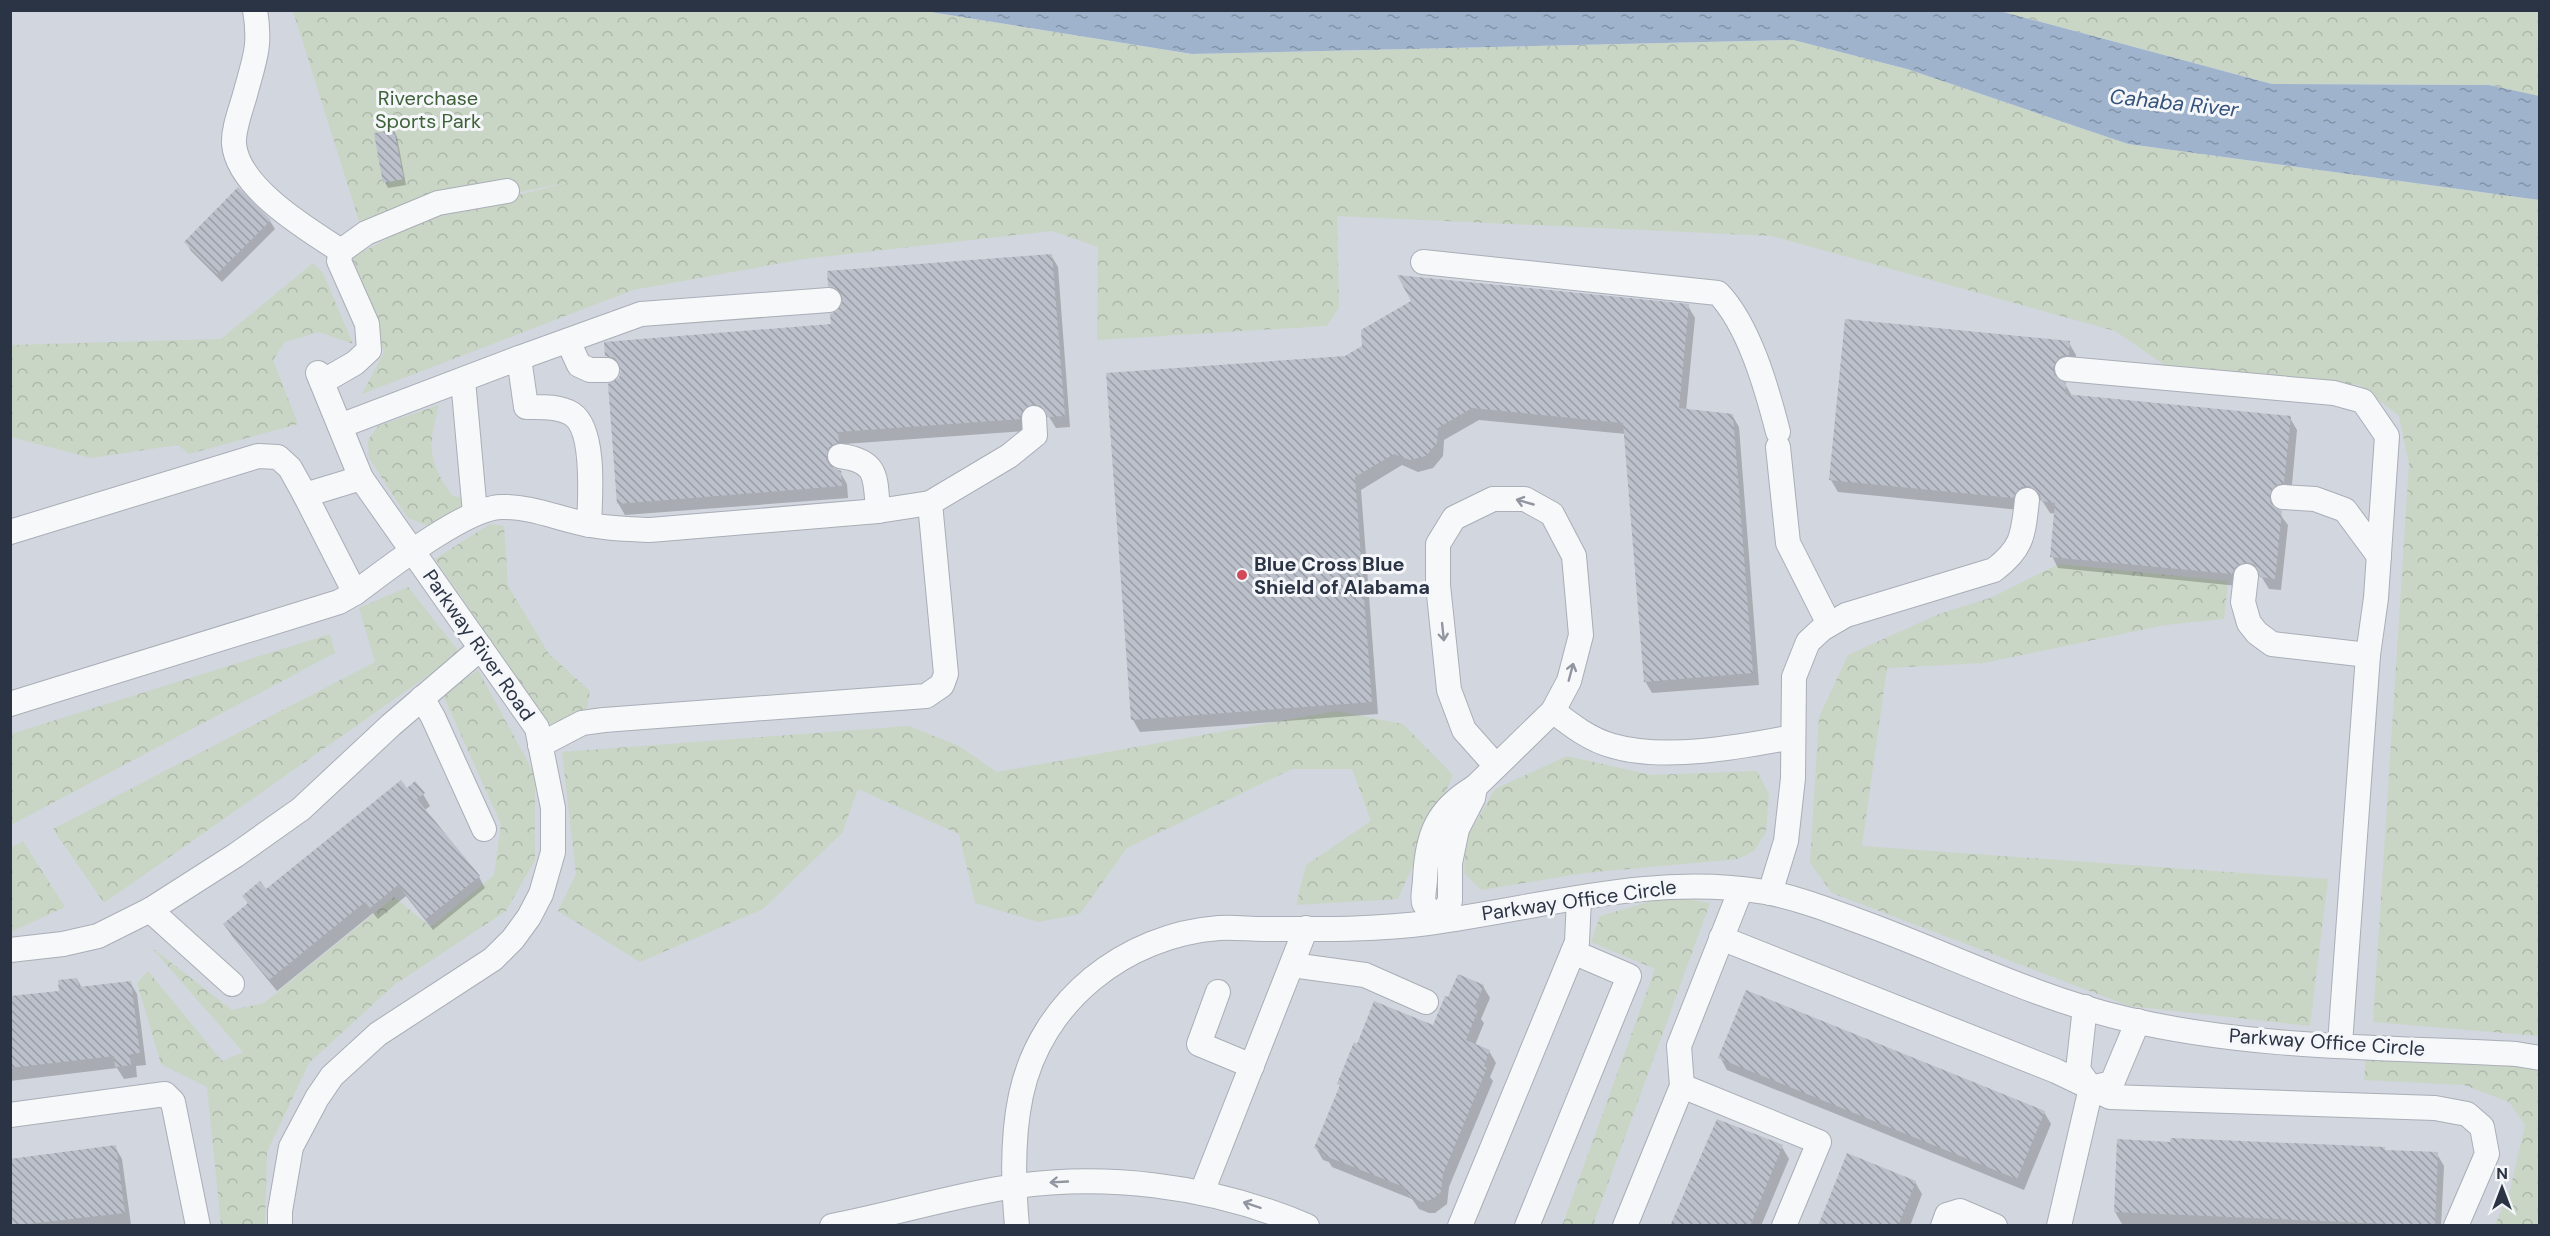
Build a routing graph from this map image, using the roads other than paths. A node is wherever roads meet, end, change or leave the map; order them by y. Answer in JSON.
{"nodes":[{"id":1,"x":255,"y":10,"type":"edge"},
{"id":2,"x":507,"y":191,"type":"dead end"},
{"id":3,"x":341,"y":251,"type":"junction"},
{"id":4,"x":1423,"y":262,"type":"dead end"},
{"id":5,"x":829,"y":300,"type":"dead end"},
{"id":6,"x":568,"y":341,"type":"junction"},
{"id":7,"x":519,"y":358,"type":"junction"},
{"id":8,"x":2067,"y":369,"type":"dead end"},
{"id":9,"x":606,"y":370,"type":"dead end"},
{"id":10,"x":463,"y":380,"type":"junction"},
{"id":11,"x":1034,"y":418,"type":"dead end"},
{"id":12,"x":340,"y":426,"type":"junction"},
{"id":13,"x":840,"y":456,"type":"dead end"},
{"id":14,"x":361,"y":478,"type":"junction"},
{"id":15,"x":305,"y":495,"type":"junction"},
{"id":16,"x":2283,"y":497,"type":"dead end"},
{"id":17,"x":2027,"y":500,"type":"dead end"},
{"id":18,"x":930,"y":503,"type":"junction"},
{"id":19,"x":878,"y":511,"type":"junction"},
{"id":20,"x":475,"y":513,"type":"junction"},
{"id":21,"x":589,"y":525,"type":"junction"},
{"id":22,"x":10,"y":532,"type":"edge"},
{"id":23,"x":412,"y":551,"type":"junction"},
{"id":24,"x":2379,"y":556,"type":"junction"},
{"id":25,"x":2246,"y":576,"type":"dead end"},
{"id":26,"x":355,"y":592,"type":"junction"},
{"id":27,"x":1829,"y":624,"type":"junction"},
{"id":28,"x":481,"y":648,"type":"junction"},
{"id":29,"x":2368,"y":655,"type":"junction"},
{"id":30,"x":422,"y":698,"type":"junction"},
{"id":31,"x":10,"y":704,"type":"edge"},
{"id":32,"x":1554,"y":711,"type":"junction"},
{"id":33,"x":1793,"y":737,"type":"junction"},
{"id":34,"x":540,"y":745,"type":"junction"},
{"id":35,"x":1496,"y":766,"type":"junction"},
{"id":36,"x":484,"y":829,"type":"dead end"},
{"id":37,"x":1741,"y":889,"type":"junction"},
{"id":38,"x":1770,"y":893,"type":"junction"},
{"id":39,"x":1579,"y":898,"type":"junction"},
{"id":40,"x":150,"y":910,"type":"junction"},
{"id":41,"x":1438,"y":921,"type":"junction"},
{"id":42,"x":1306,"y":928,"type":"junction"},
{"id":43,"x":1721,"y":938,"type":"junction"},
{"id":44,"x":10,"y":950,"type":"edge"},
{"id":45,"x":1573,"y":952,"type":"junction"},
{"id":46,"x":1292,"y":965,"type":"junction"},
{"id":47,"x":232,"y":984,"type":"dead end"},
{"id":48,"x":1218,"y":992,"type":"dead end"},
{"id":49,"x":1426,"y":1002,"type":"dead end"},
{"id":50,"x":2085,"y":1007,"type":"junction"},
{"id":51,"x":2138,"y":1021,"type":"junction"},
{"id":52,"x":2340,"y":1044,"type":"junction"},
{"id":53,"x":2540,"y":1058,"type":"edge"},
{"id":54,"x":1252,"y":1066,"type":"junction"},
{"id":55,"x":1682,"y":1086,"type":"junction"},
{"id":56,"x":2091,"y":1088,"type":"junction"},
{"id":57,"x":10,"y":1115,"type":"edge"},
{"id":58,"x":1016,"y":1186,"type":"junction"},
{"id":59,"x":1202,"y":1192,"type":"junction"},
{"id":60,"x":198,"y":1226,"type":"edge"},
{"id":61,"x":280,"y":1226,"type":"edge"},
{"id":62,"x":832,"y":1226,"type":"edge"},
{"id":63,"x":1017,"y":1226,"type":"edge"},
{"id":64,"x":1307,"y":1226,"type":"edge"},
{"id":65,"x":1460,"y":1226,"type":"edge"},
{"id":66,"x":1527,"y":1226,"type":"edge"},
{"id":67,"x":1625,"y":1226,"type":"edge"},
{"id":68,"x":1784,"y":1226,"type":"edge"},
{"id":69,"x":1943,"y":1226,"type":"edge"},
{"id":70,"x":1995,"y":1226,"type":"edge"},
{"id":71,"x":2059,"y":1226,"type":"edge"},
{"id":72,"x":2456,"y":1226,"type":"edge"}],
"edges":[{"from":1,"to":3,"type":"street"},
{"from":2,"to":3,"type":"street"},
{"from":3,"to":12,"type":"street","name":"Parkway River Road"},
{"from":4,"to":27,"type":"street"},
{"from":5,"to":6,"type":"street"},
{"from":6,"to":7,"type":"street"},
{"from":6,"to":9,"type":"street"},
{"from":7,"to":10,"type":"street"},
{"from":7,"to":21,"type":"street"},
{"from":8,"to":24,"type":"street"},
{"from":10,"to":12,"type":"street"},
{"from":10,"to":20,"type":"street"},
{"from":11,"to":18,"type":"street"},
{"from":12,"to":14,"type":"street","name":"Parkway River Road"},
{"from":13,"to":19,"type":"street"},
{"from":14,"to":15,"type":"street"},
{"from":14,"to":23,"type":"street","name":"Parkway River Road"},
{"from":15,"to":22,"type":"street"},
{"from":15,"to":26,"type":"street"},
{"from":16,"to":24,"type":"street"},
{"from":17,"to":27,"type":"street"},
{"from":18,"to":19,"type":"street"},
{"from":18,"to":34,"type":"street"},
{"from":19,"to":21,"type":"street"},
{"from":20,"to":21,"type":"street"},
{"from":20,"to":23,"type":"street"},
{"from":23,"to":26,"type":"street"},
{"from":23,"to":28,"type":"street","name":"Parkway River Road"},
{"from":24,"to":29,"type":"street"},
{"from":25,"to":29,"type":"street"},
{"from":26,"to":31,"type":"street"},
{"from":27,"to":33,"type":"street"},
{"from":28,"to":30,"type":"street"},
{"from":28,"to":34,"type":"street","name":"Parkway River Road"},
{"from":29,"to":52,"type":"street"},
{"from":30,"to":36,"type":"street"},
{"from":30,"to":40,"type":"street"},
{"from":32,"to":33,"type":"street"},
{"from":32,"to":35,"type":"street"},
{"from":32,"to":35,"type":"street","one_way":true},
{"from":33,"to":38,"type":"street"},
{"from":34,"to":61,"type":"street","name":"Parkway River Road"},
{"from":35,"to":41,"type":"street"},
{"from":37,"to":38,"type":"street","name":"Parkway Office Circle"},
{"from":37,"to":39,"type":"street","name":"Parkway Office Circle"},
{"from":37,"to":43,"type":"street"},
{"from":38,"to":50,"type":"street","name":"Parkway Office Circle"},
{"from":39,"to":41,"type":"street","name":"Parkway Office Circle"},
{"from":39,"to":45,"type":"street"},
{"from":40,"to":44,"type":"street"},
{"from":40,"to":47,"type":"street"},
{"from":41,"to":42,"type":"street","name":"Parkway Office Circle"},
{"from":42,"to":46,"type":"street"},
{"from":42,"to":58,"type":"street","name":"Parkway Office Circle"},
{"from":43,"to":55,"type":"street"},
{"from":43,"to":56,"type":"street"},
{"from":45,"to":65,"type":"street"},
{"from":45,"to":66,"type":"street"},
{"from":46,"to":49,"type":"street"},
{"from":46,"to":54,"type":"street"},
{"from":48,"to":54,"type":"street"},
{"from":50,"to":51,"type":"street","name":"Parkway Office Circle"},
{"from":50,"to":56,"type":"street"},
{"from":51,"to":52,"type":"street","name":"Parkway Office Circle"},
{"from":51,"to":56,"type":"street"},
{"from":52,"to":53,"type":"street","name":"Parkway Office Circle"},
{"from":54,"to":59,"type":"street"},
{"from":55,"to":67,"type":"street"},
{"from":55,"to":68,"type":"street"},
{"from":56,"to":71,"type":"street"},
{"from":56,"to":72,"type":"street"},
{"from":57,"to":60,"type":"street"},
{"from":59,"to":58,"type":"street","one_way":true},
{"from":58,"to":62,"type":"street"},
{"from":58,"to":63,"type":"street","name":"Parkway Office Circle"},
{"from":64,"to":59,"type":"street","one_way":true},
{"from":69,"to":70,"type":"street"}]}
